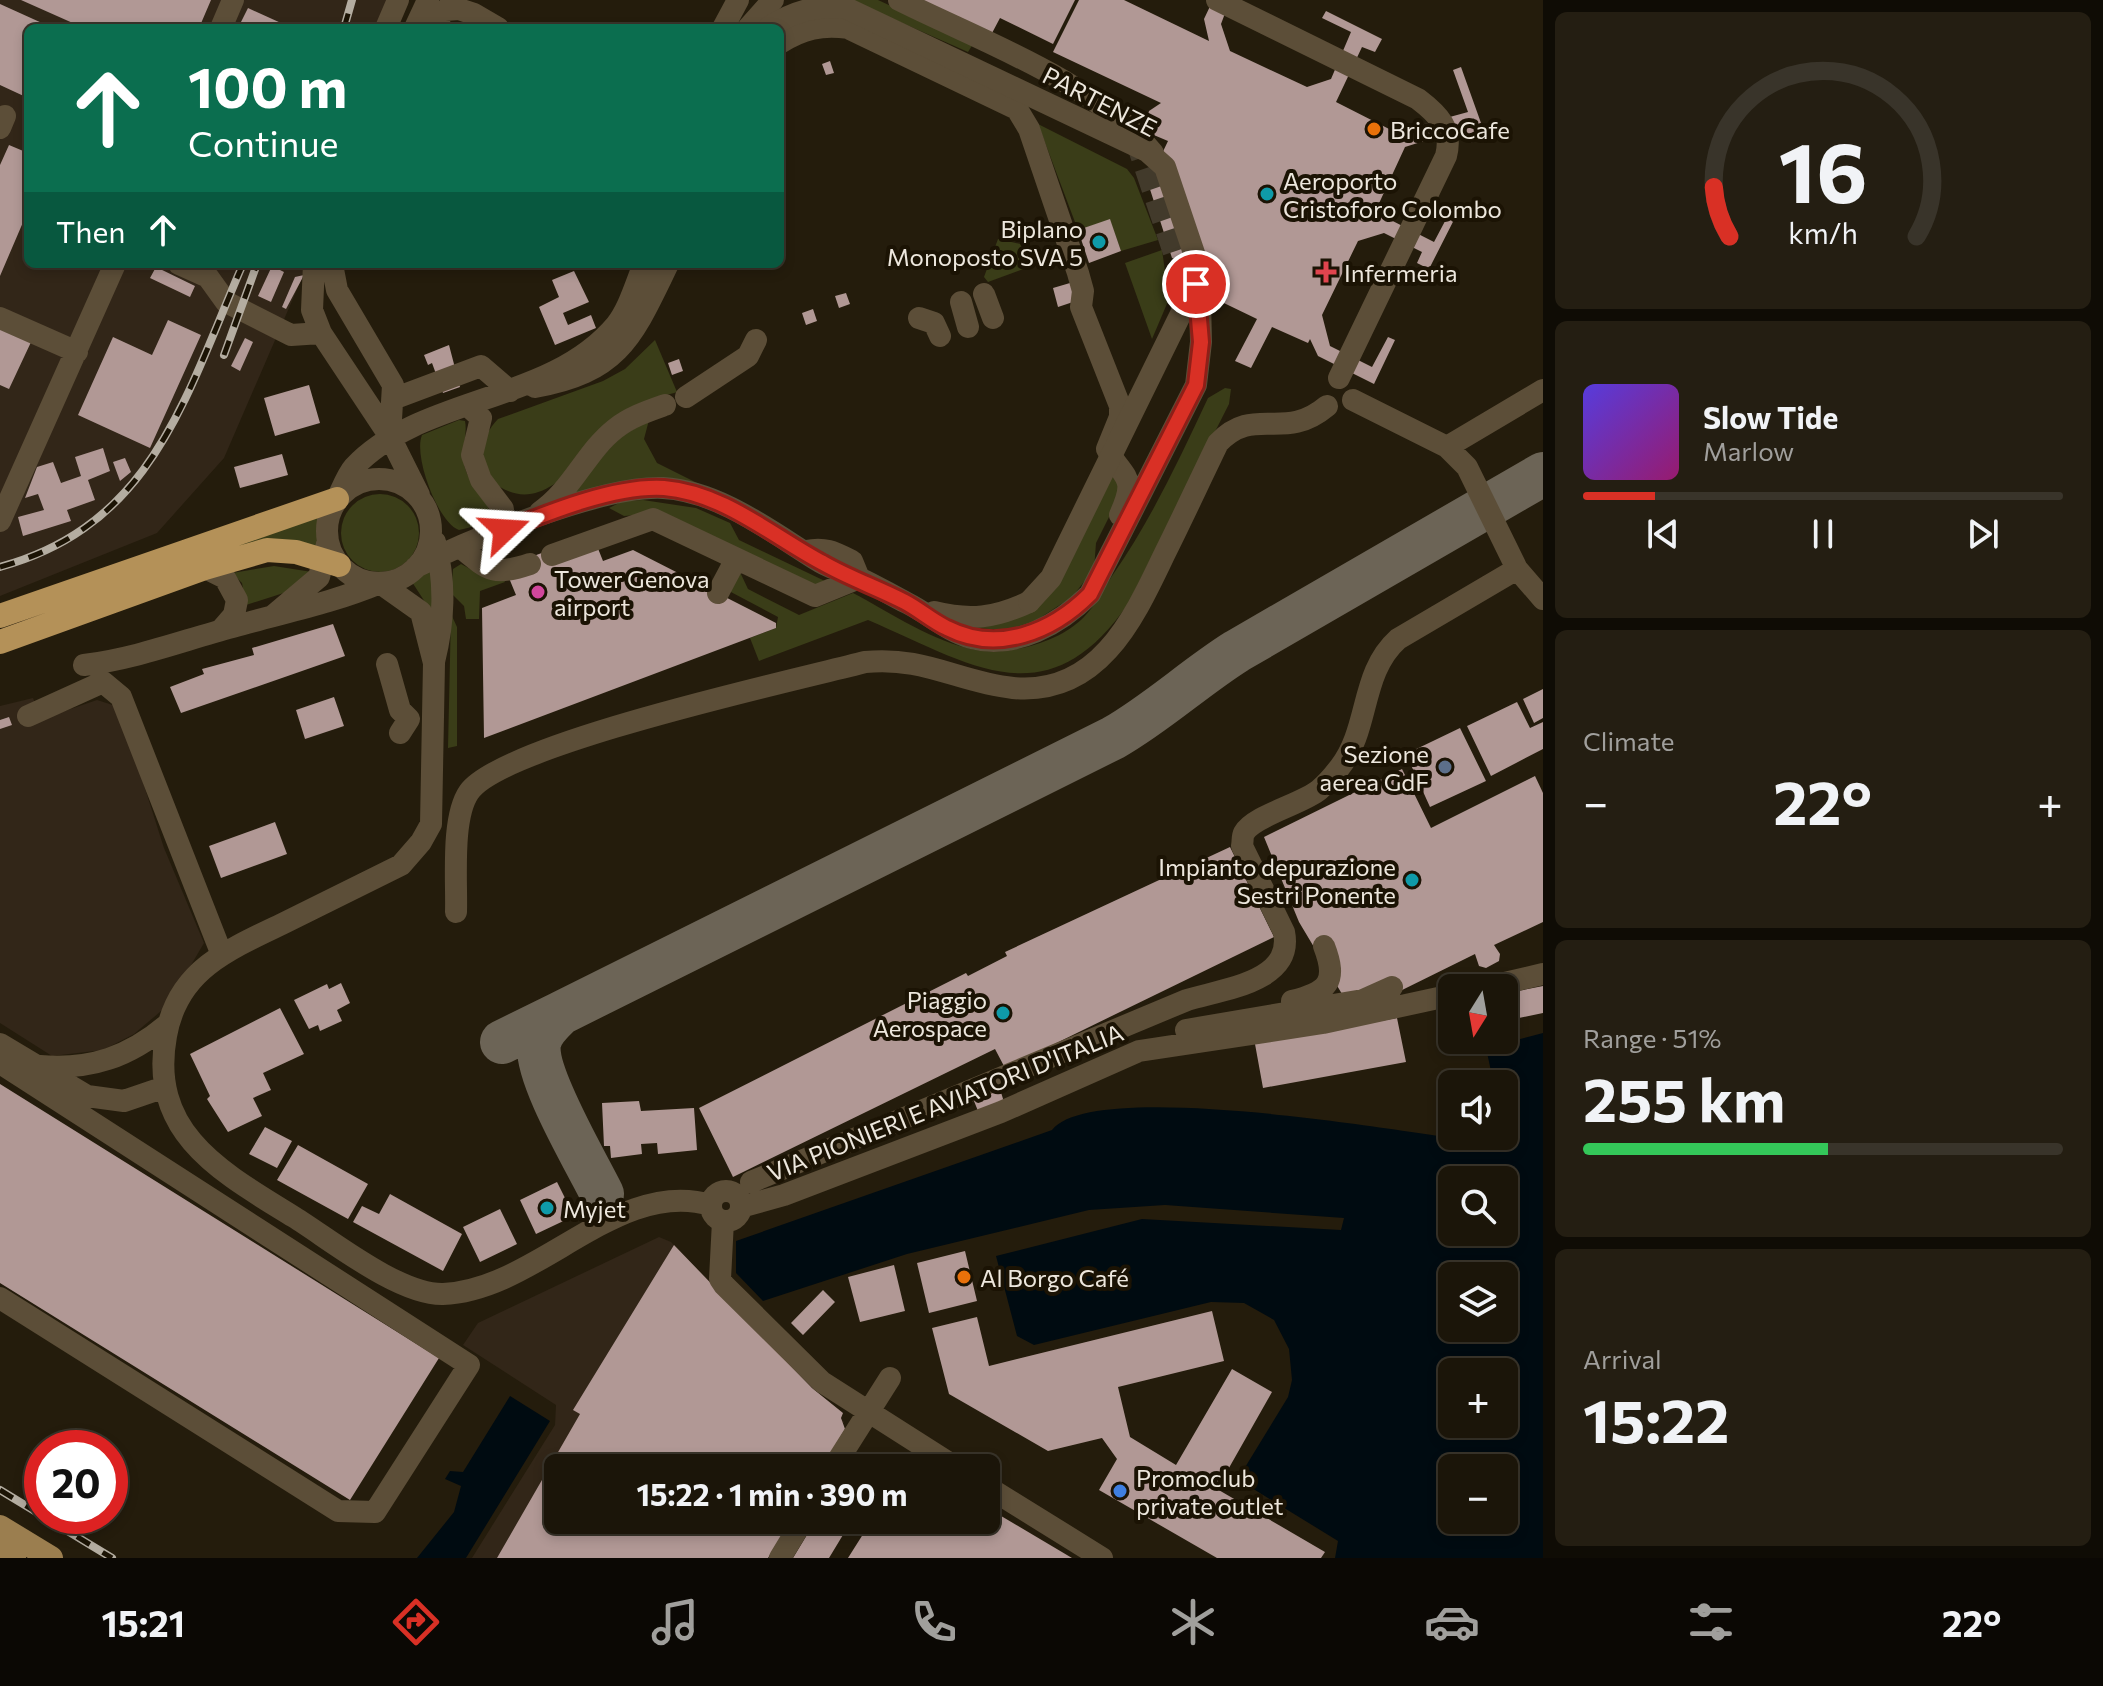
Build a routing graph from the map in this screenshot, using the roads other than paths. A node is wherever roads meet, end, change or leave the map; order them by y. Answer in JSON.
{"nodes":[{"id":1,"x":233,"y":0,"type":"edge"},
{"id":2,"x":398,"y":0,"type":"edge"},
{"id":3,"x":428,"y":0,"type":"edge"},
{"id":4,"x":738,"y":0,"type":"edge"},
{"id":5,"x":773,"y":0,"type":"edge"},
{"id":6,"x":899,"y":0,"type":"edge"},
{"id":7,"x":1217,"y":0,"type":"edge"},
{"id":8,"x":223,"y":24,"type":"edge"},
{"id":9,"x":388,"y":24,"type":"edge"},
{"id":10,"x":417,"y":24,"type":"edge"},
{"id":11,"x":435,"y":24,"type":"edge"},
{"id":12,"x":490,"y":24,"type":"edge"},
{"id":13,"x":725,"y":24,"type":"edge"},
{"id":14,"x":752,"y":24,"type":"edge"},
{"id":15,"x":776,"y":24,"type":"edge"},
{"id":16,"x":784,"y":41,"type":"edge"},
{"id":17,"x":1158,"y":163,"type":"dead end"},
{"id":18,"x":1192,"y":266,"type":"dead end"},
{"id":19,"x":113,"y":268,"type":"edge"},
{"id":20,"x":188,"y":268,"type":"edge"},
{"id":21,"x":314,"y":268,"type":"edge"},
{"id":22,"x":333,"y":268,"type":"edge"},
{"id":23,"x":642,"y":268,"type":"edge"},
{"id":24,"x":666,"y":268,"type":"edge"},
{"id":25,"x":984,"y":294,"type":"dead end"},
{"id":26,"x":961,"y":302,"type":"dead end"},
{"id":27,"x":668,"y":303,"type":"dead end"},
{"id":28,"x":0,"y":318,"type":"edge"},
{"id":29,"x":919,"y":318,"type":"dead end"},
{"id":30,"x":993,"y":318,"type":"dead end"},
{"id":31,"x":968,"y":327,"type":"dead end"},
{"id":32,"x":321,"y":333,"type":"junction"},
{"id":33,"x":940,"y":336,"type":"dead end"},
{"id":34,"x":756,"y":340,"type":"dead end"},
{"id":35,"x":77,"y":352,"type":"junction"},
{"id":36,"x":611,"y":359,"type":"junction"},
{"id":37,"x":1339,"y":378,"type":"junction"},
{"id":38,"x":1543,"y":390,"type":"edge"},
{"id":39,"x":510,"y":391,"type":"junction"},
{"id":40,"x":393,"y":399,"type":"junction"},
{"id":41,"x":1353,"y":400,"type":"junction"},
{"id":42,"x":1327,"y":406,"type":"junction"},
{"id":43,"x":469,"y":407,"type":"junction"},
{"id":44,"x":390,"y":437,"type":"junction"},
{"id":45,"x":1447,"y":447,"type":"junction"},
{"id":46,"x":337,"y":499,"type":"junction"},
{"id":47,"x":569,"y":507,"type":"junction"},
{"id":48,"x":427,"y":511,"type":"junction"},
{"id":49,"x":0,"y":521,"type":"edge"},
{"id":50,"x":526,"y":522,"type":"junction"},
{"id":51,"x":629,"y":525,"type":"junction"},
{"id":52,"x":485,"y":537,"type":"junction"},
{"id":53,"x":460,"y":547,"type":"junction"},
{"id":54,"x":552,"y":555,"type":"dead end"},
{"id":55,"x":330,"y":556,"type":"junction"},
{"id":56,"x":439,"y":556,"type":"junction"},
{"id":57,"x":736,"y":559,"type":"junction"},
{"id":58,"x":530,"y":564,"type":"dead end"},
{"id":59,"x":1106,"y":566,"type":"junction"},
{"id":60,"x":416,"y":567,"type":"junction"},
{"id":61,"x":205,"y":568,"type":"junction"},
{"id":62,"x":1517,"y":569,"type":"junction"},
{"id":63,"x":859,"y":578,"type":"junction"},
{"id":64,"x":380,"y":583,"type":"junction"},
{"id":65,"x":718,"y":593,"type":"dead end"},
{"id":66,"x":1543,"y":599,"type":"edge"},
{"id":67,"x":917,"y":608,"type":"junction"},
{"id":68,"x":0,"y":616,"type":"edge"},
{"id":69,"x":272,"y":616,"type":"junction"},
{"id":70,"x":221,"y":630,"type":"junction"},
{"id":71,"x":0,"y":642,"type":"edge"},
{"id":72,"x":434,"y":663,"type":"junction"},
{"id":73,"x":387,"y":664,"type":"dead end"},
{"id":74,"x":84,"y":665,"type":"dead end"},
{"id":75,"x":434,"y":710,"type":"junction"},
{"id":76,"x":28,"y":716,"type":"dead end"},
{"id":77,"x":456,"y":912,"type":"dead end"},
{"id":78,"x":1324,"y":946,"type":"dead end"},
{"id":79,"x":222,"y":955,"type":"junction"},
{"id":80,"x":1543,"y":974,"type":"edge"},
{"id":81,"x":1518,"y":980,"type":"edge"},
{"id":82,"x":1392,"y":987,"type":"dead end"},
{"id":83,"x":1438,"y":998,"type":"edge"},
{"id":84,"x":1252,"y":1013,"type":"junction"},
{"id":85,"x":168,"y":1024,"type":"junction"},
{"id":86,"x":1174,"y":1039,"type":"junction"},
{"id":87,"x":0,"y":1044,"type":"edge"},
{"id":88,"x":0,"y":1063,"type":"edge"},
{"id":89,"x":31,"y":1065,"type":"junction"},
{"id":90,"x":81,"y":1067,"type":"junction"},
{"id":91,"x":165,"y":1087,"type":"junction"},
{"id":92,"x":102,"y":1098,"type":"junction"},
{"id":93,"x":751,"y":1182,"type":"dead end"},
{"id":94,"x":725,"y":1215,"type":"junction"},
{"id":95,"x":0,"y":1298,"type":"edge"},
{"id":96,"x":890,"y":1378,"type":"dead end"},
{"id":97,"x":866,"y":1412,"type":"junction"},
{"id":98,"x":841,"y":1454,"type":"edge"},
{"id":99,"x":934,"y":1454,"type":"edge"},
{"id":100,"x":1000,"y":1495,"type":"edge"},
{"id":101,"x":0,"y":1527,"type":"edge"},
{"id":102,"x":795,"y":1534,"type":"edge"},
{"id":103,"x":0,"y":1550,"type":"edge"},
{"id":104,"x":14,"y":1558,"type":"edge"},
{"id":105,"x":51,"y":1558,"type":"edge"},
{"id":106,"x":780,"y":1558,"type":"edge"},
{"id":107,"x":1102,"y":1558,"type":"edge"}],
"edges":[{"from":1,"to":8,"type":"street"},
{"from":2,"to":9,"type":"street"},
{"from":3,"to":10,"type":"street"},
{"from":4,"to":13,"type":"street"},
{"from":5,"to":14,"type":"street"},
{"from":6,"to":17,"type":"street"},
{"from":7,"to":37,"type":"street"},
{"from":11,"to":12,"type":"street"},
{"from":15,"to":67,"type":"street","name":"PARTENZE","bridge":true},
{"from":16,"to":59,"type":"street"},
{"from":18,"to":59,"type":"street"},
{"from":19,"to":35,"type":"street"},
{"from":20,"to":32,"type":"street"},
{"from":21,"to":32,"type":"street"},
{"from":22,"to":40,"type":"street"},
{"from":23,"to":39,"type":"street"},
{"from":24,"to":36,"type":"street"},
{"from":25,"to":30,"type":"street"},
{"from":26,"to":31,"type":"street"},
{"from":27,"to":36,"type":"street"},
{"from":28,"to":35,"type":"street"},
{"from":29,"to":33,"type":"street"},
{"from":32,"to":44,"type":"street","name":"VIA PIONIERI E AVIATORI D'ITALIA"},
{"from":34,"to":50,"type":"street"},
{"from":35,"to":49,"type":"street"},
{"from":36,"to":39,"type":"street"},
{"from":37,"to":41,"type":"street"},
{"from":37,"to":42,"type":"street"},
{"from":38,"to":45,"type":"street"},
{"from":39,"to":40,"type":"street"},
{"from":39,"to":43,"type":"street"},
{"from":40,"to":44,"type":"street"},
{"from":41,"to":42,"type":"street"},
{"from":41,"to":45,"type":"street"},
{"from":42,"to":77,"type":"street"},
{"from":43,"to":44,"type":"street"},
{"from":43,"to":52,"type":"street"},
{"from":44,"to":46,"type":"street"},
{"from":44,"to":48,"type":"street","name":"VIA PIONIERI E AVIATORI D'ITALIA"},
{"from":45,"to":62,"type":"street"},
{"from":46,"to":48,"type":"street"},
{"from":46,"to":55,"type":"street"},
{"from":46,"to":68,"type":"highway"},
{"from":47,"to":50,"type":"street"},
{"from":47,"to":51,"type":"street"},
{"from":47,"to":63,"type":"street"},
{"from":48,"to":56,"type":"street","name":"VIA PIONIERI E AVIATORI D'ITALIA"},
{"from":48,"to":60,"type":"street"},
{"from":50,"to":52,"type":"street"},
{"from":51,"to":54,"type":"street"},
{"from":51,"to":57,"type":"street"},
{"from":52,"to":53,"type":"street"},
{"from":53,"to":56,"type":"street"},
{"from":53,"to":58,"type":"street"},
{"from":55,"to":61,"type":"highway"},
{"from":55,"to":64,"type":"street"},
{"from":55,"to":69,"type":"street"},
{"from":56,"to":60,"type":"street"},
{"from":56,"to":72,"type":"street","name":"VIA PIONIERI E AVIATORI D'ITALIA"},
{"from":57,"to":63,"type":"street"},
{"from":57,"to":65,"type":"street"},
{"from":59,"to":67,"type":"street"},
{"from":60,"to":64,"type":"street"},
{"from":61,"to":70,"type":"street"},
{"from":61,"to":71,"type":"highway"},
{"from":62,"to":66,"type":"street"},
{"from":62,"to":93,"type":"street"},
{"from":63,"to":67,"type":"street"},
{"from":64,"to":69,"type":"street"},
{"from":64,"to":72,"type":"street","name":"VIA PIONIERI E AVIATORI D'ITALIA"},
{"from":69,"to":70,"type":"street"},
{"from":70,"to":74,"type":"street"},
{"from":72,"to":75,"type":"street","name":"VIA PIONIERI E AVIATORI D'ITALIA"},
{"from":73,"to":75,"type":"street"},
{"from":75,"to":79,"type":"street","name":"VIA PIONIERI E AVIATORI D'ITALIA"},
{"from":76,"to":79,"type":"street"},
{"from":78,"to":84,"type":"street"},
{"from":79,"to":85,"type":"street","name":"VIA PIONIERI E AVIATORI D'ITALIA"},
{"from":80,"to":81,"type":"street"},
{"from":82,"to":84,"type":"street"},
{"from":83,"to":86,"type":"street","name":"VIA PIONIERI E AVIATORI D'ITALIA"},
{"from":84,"to":86,"type":"street"},
{"from":85,"to":90,"type":"street"},
{"from":85,"to":91,"type":"street","name":"VIA PIONIERI E AVIATORI D'ITALIA"},
{"from":86,"to":94,"type":"street","name":"VIA PIONIERI E AVIATORI D'ITALIA"},
{"from":87,"to":89,"type":"street"},
{"from":88,"to":95,"type":"street"},
{"from":89,"to":90,"type":"street"},
{"from":89,"to":92,"type":"street"},
{"from":90,"to":92,"type":"street"},
{"from":91,"to":92,"type":"street"},
{"from":91,"to":94,"type":"street","name":"VIA PIONIERI E AVIATORI D'ITALIA"},
{"from":94,"to":97,"type":"street"},
{"from":96,"to":97,"type":"street"},
{"from":97,"to":98,"type":"street"},
{"from":97,"to":99,"type":"street"},
{"from":100,"to":107,"type":"street"},
{"from":101,"to":105,"type":"main road"},
{"from":102,"to":106,"type":"street"},
{"from":103,"to":104,"type":"main road"}]}
